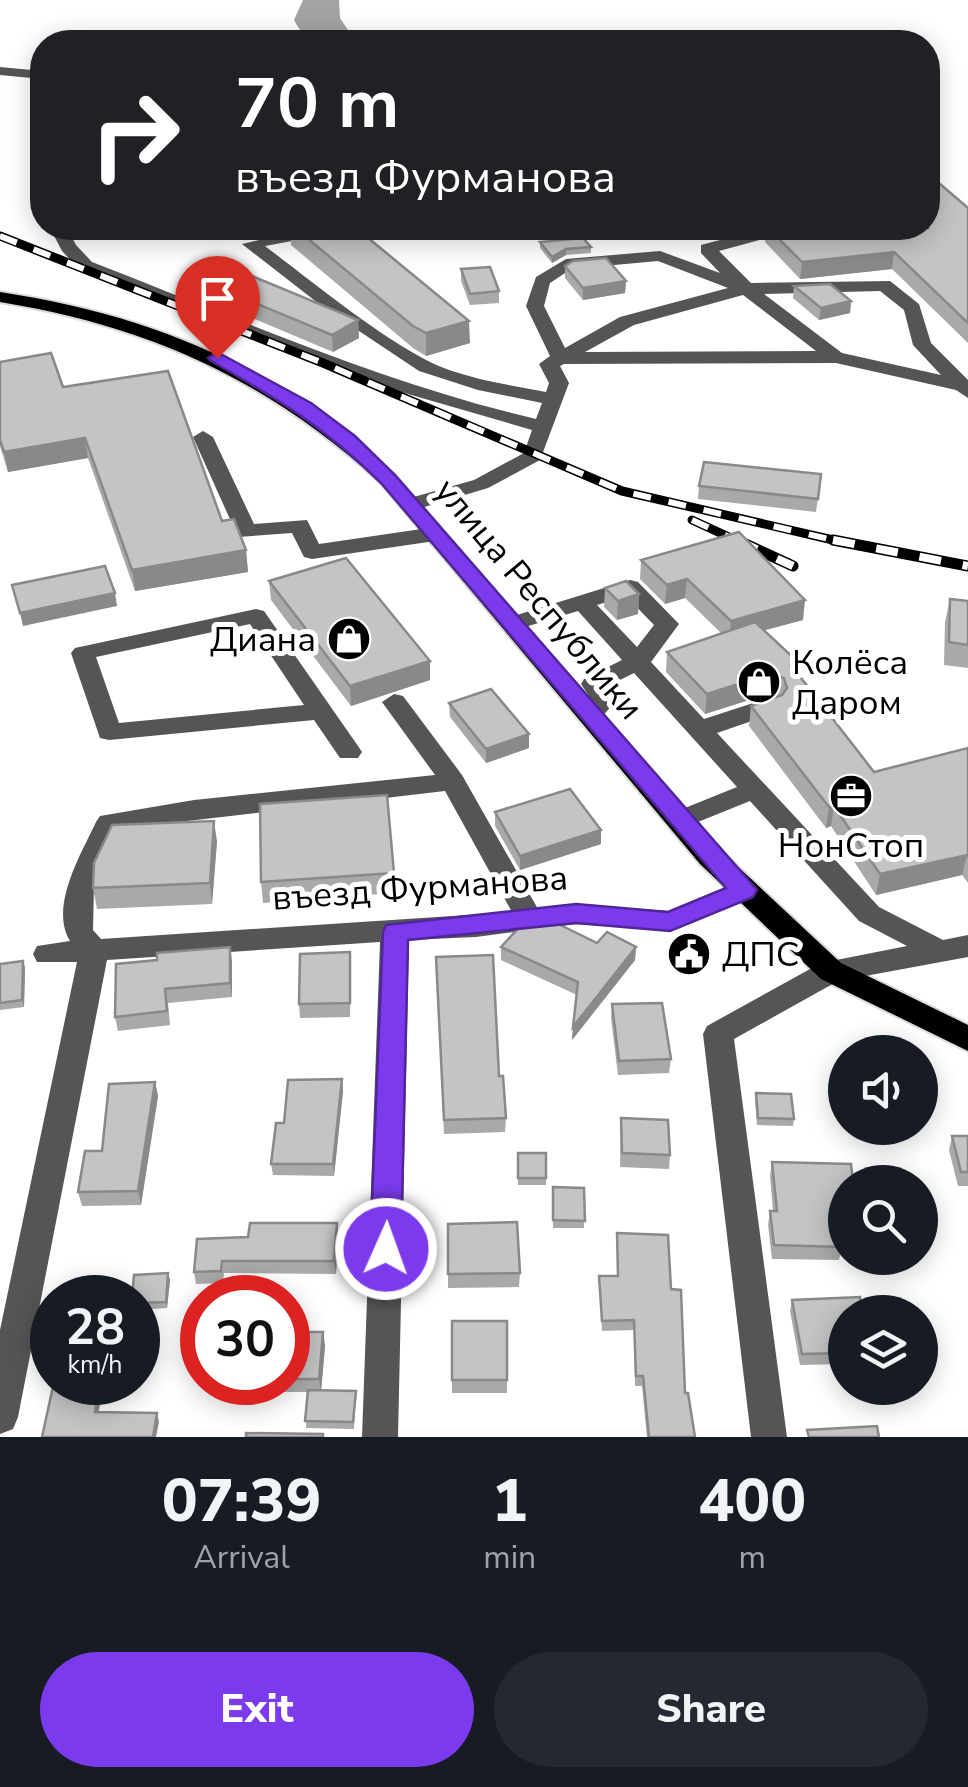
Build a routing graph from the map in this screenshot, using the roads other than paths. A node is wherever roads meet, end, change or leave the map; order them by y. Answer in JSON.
{"nodes":[{"id":1,"x":0,"y":70,"type":"edge"},
{"id":2,"x":30,"y":74,"type":"edge"},
{"id":3,"x":65,"y":240,"type":"edge"},
{"id":4,"x":271,"y":240,"type":"edge"},
{"id":5,"x":740,"y":240,"type":"edge"},
{"id":6,"x":746,"y":288,"type":"junction"},
{"id":7,"x":0,"y":297,"type":"edge"},
{"id":8,"x":836,"y":357,"type":"junction"},
{"id":9,"x":561,"y":358,"type":"junction"},
{"id":10,"x":967,"y":388,"type":"edge"},
{"id":11,"x":556,"y":392,"type":"junction"},
{"id":12,"x":545,"y":427,"type":"junction"},
{"id":13,"x":202,"y":437,"type":"dead end"},
{"id":14,"x":411,"y":506,"type":"junction"},
{"id":15,"x":435,"y":534,"type":"junction"},
{"id":16,"x":582,"y":602,"type":"junction"},
{"id":17,"x":512,"y":624,"type":"junction"},
{"id":18,"x":638,"y":662,"type":"junction"},
{"id":19,"x":394,"y":702,"type":"dead end"},
{"id":20,"x":769,"y":706,"type":"edge"},
{"id":21,"x":321,"y":711,"type":"junction"},
{"id":22,"x":589,"y":715,"type":"junction"},
{"id":23,"x":699,"y":730,"type":"junction"},
{"id":24,"x":349,"y":752,"type":"dead end"},
{"id":25,"x":453,"y":780,"type":"junction"},
{"id":26,"x":754,"y":790,"type":"junction"},
{"id":27,"x":679,"y":820,"type":"junction"},
{"id":28,"x":744,"y":890,"type":"junction"},
{"id":29,"x":530,"y":920,"type":"junction"},
{"id":30,"x":396,"y":932,"type":"junction"},
{"id":31,"x":954,"y":948,"type":"edge"},
{"id":32,"x":94,"y":950,"type":"junction"},
{"id":33,"x":47,"y":954,"type":"dead end"},
{"id":34,"x":831,"y":971,"type":"junction"},
{"id":35,"x":968,"y":1039,"type":"edge"},
{"id":36,"x":0,"y":1417,"type":"edge"},
{"id":37,"x":380,"y":1437,"type":"edge"},
{"id":38,"x":768,"y":1437,"type":"edge"}],
"edges":[{"from":1,"to":2,"type":"street"},
{"from":3,"to":12,"type":"street"},
{"from":4,"to":11,"type":"street"},
{"from":5,"to":6,"type":"street"},
{"from":6,"to":8,"type":"street"},
{"from":6,"to":9,"type":"street"},
{"from":6,"to":9,"type":"street"},
{"from":6,"to":10,"type":"street"},
{"from":7,"to":14,"type":"main road","name":"улица Республики"},
{"from":8,"to":9,"type":"street"},
{"from":8,"to":10,"type":"street"},
{"from":9,"to":11,"type":"street"},
{"from":11,"to":12,"type":"street"},
{"from":12,"to":14,"type":"street"},
{"from":13,"to":15,"type":"street"},
{"from":14,"to":15,"type":"main road","name":"улица Республики"},
{"from":15,"to":17,"type":"main road","name":"улица Республики"},
{"from":16,"to":17,"type":"street"},
{"from":16,"to":18,"type":"street"},
{"from":16,"to":18,"type":"street"},
{"from":17,"to":22,"type":"main road","name":"улица Республики"},
{"from":18,"to":22,"type":"street"},
{"from":18,"to":23,"type":"street"},
{"from":19,"to":25,"type":"street"},
{"from":20,"to":23,"type":"street"},
{"from":21,"to":21,"type":"street"},
{"from":21,"to":24,"type":"street"},
{"from":22,"to":27,"type":"main road","name":"улица Республики"},
{"from":23,"to":26,"type":"street"},
{"from":25,"to":29,"type":"street"},
{"from":25,"to":32,"type":"street"},
{"from":26,"to":27,"type":"street"},
{"from":26,"to":31,"type":"street"},
{"from":27,"to":28,"type":"main road","name":"улица Республики"},
{"from":28,"to":29,"type":"street","name":"въезд Фурманова"},
{"from":28,"to":34,"type":"main road","name":"улица Республики"},
{"from":29,"to":30,"type":"street","name":"въезд Фурманова"},
{"from":30,"to":32,"type":"street","name":"въезд Фурманова"},
{"from":30,"to":37,"type":"street"},
{"from":31,"to":34,"type":"street"},
{"from":32,"to":33,"type":"street","name":"въезд Фурманова"},
{"from":32,"to":36,"type":"street"},
{"from":34,"to":35,"type":"main road","name":"улица Республики"},
{"from":34,"to":38,"type":"street"}]}
